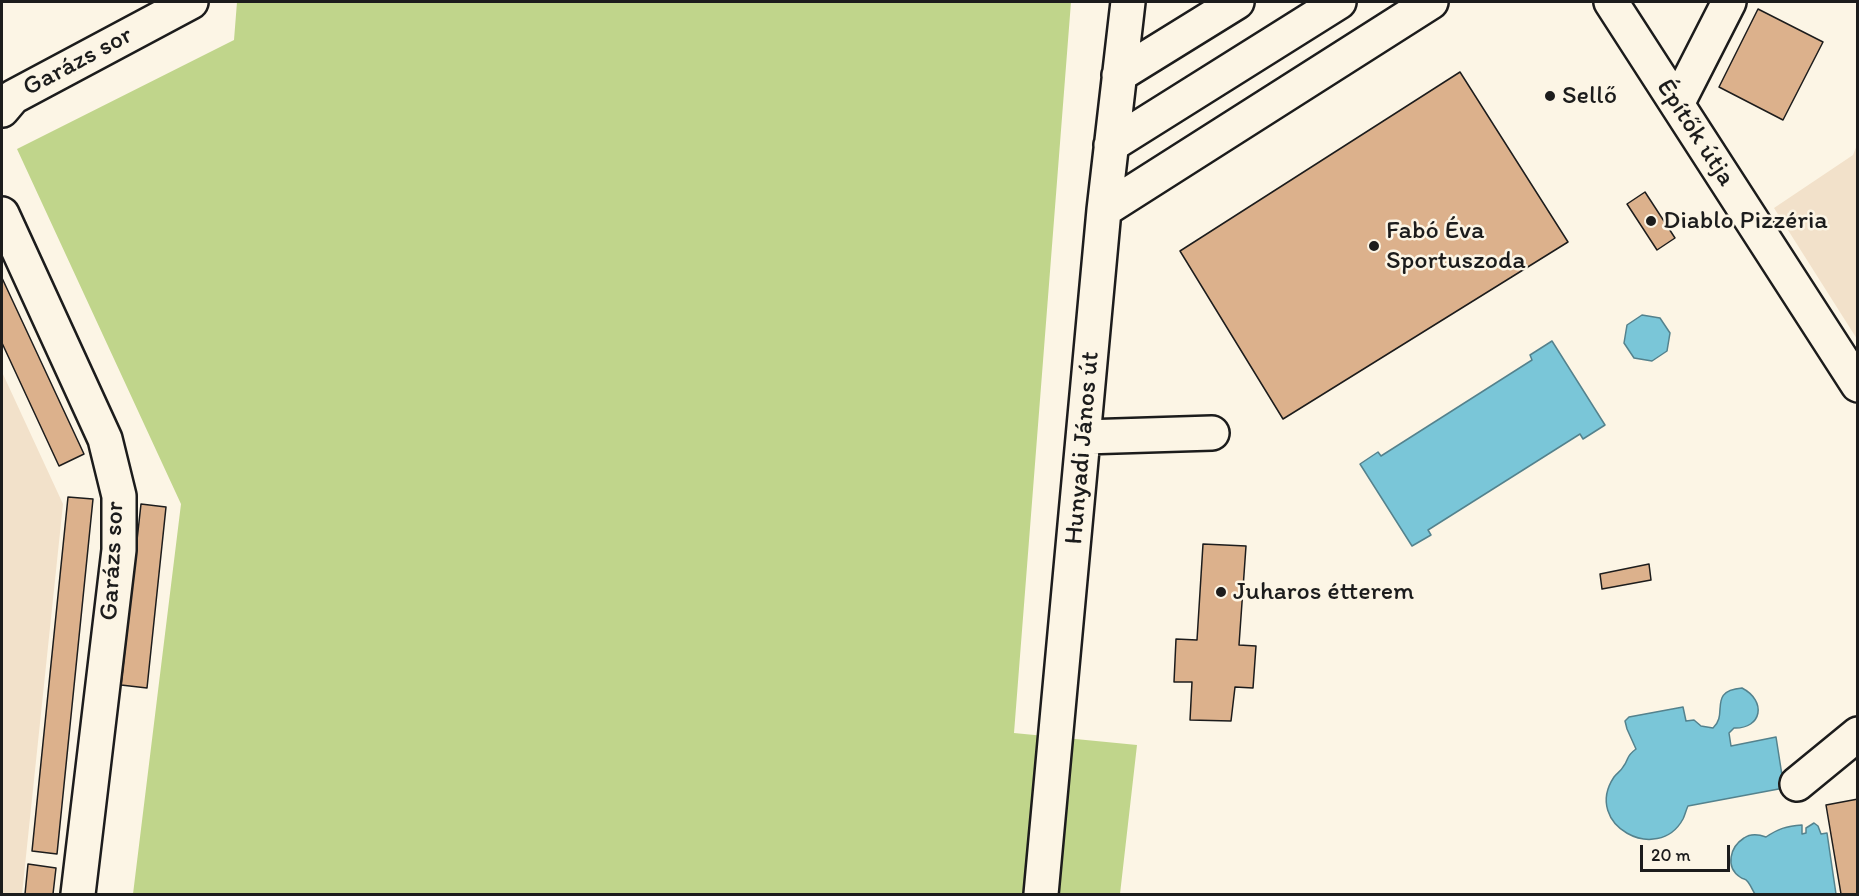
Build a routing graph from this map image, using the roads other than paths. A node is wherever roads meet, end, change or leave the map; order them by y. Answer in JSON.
{"nodes":[{"id":1,"x":191,"y":2,"type":"edge"},
{"id":2,"x":1128,"y":2,"type":"edge"},
{"id":3,"x":1237,"y":2,"type":"edge"},
{"id":4,"x":1339,"y":2,"type":"edge"},
{"id":5,"x":1431,"y":2,"type":"edge"},
{"id":6,"x":1611,"y":2,"type":"edge"},
{"id":7,"x":1729,"y":2,"type":"edge"},
{"id":8,"x":1196,"y":15,"type":"edge"},
{"id":9,"x":1119,"y":75,"type":"junction"},
{"id":10,"x":1677,"y":104,"type":"junction"},
{"id":11,"x":2,"y":110,"type":"edge"},
{"id":12,"x":1111,"y":146,"type":"junction"},
{"id":13,"x":1104,"y":210,"type":"junction"},
{"id":14,"x":2,"y":214,"type":"edge"},
{"id":15,"x":1857,"y":385,"type":"edge"},
{"id":16,"x":1212,"y":433,"type":"dead end"},
{"id":17,"x":1084,"y":437,"type":"junction"},
{"id":18,"x":1857,"y":734,"type":"edge"},
{"id":19,"x":1797,"y":784,"type":"dead end"},
{"id":20,"x":78,"y":894,"type":"edge"},
{"id":21,"x":1041,"y":894,"type":"edge"}],
"edges":[{"from":1,"to":11,"type":"street","name":"Garázs sor"},
{"from":2,"to":9,"type":"street","name":"Hunyadi János út"},
{"from":3,"to":8,"type":"street"},
{"from":4,"to":12,"type":"street"},
{"from":5,"to":13,"type":"street"},
{"from":6,"to":10,"type":"street","name":"Építők útja"},
{"from":7,"to":10,"type":"street"},
{"from":8,"to":9,"type":"street"},
{"from":9,"to":12,"type":"street","name":"Hunyadi János út"},
{"from":10,"to":15,"type":"street","name":"Építők útja"},
{"from":12,"to":13,"type":"street","name":"Hunyadi János út"},
{"from":13,"to":17,"type":"street","name":"Hunyadi János út"},
{"from":14,"to":20,"type":"street","name":"Garázs sor"},
{"from":16,"to":17,"type":"street"},
{"from":17,"to":21,"type":"street","name":"Hunyadi János út"},
{"from":18,"to":19,"type":"street"}]}
